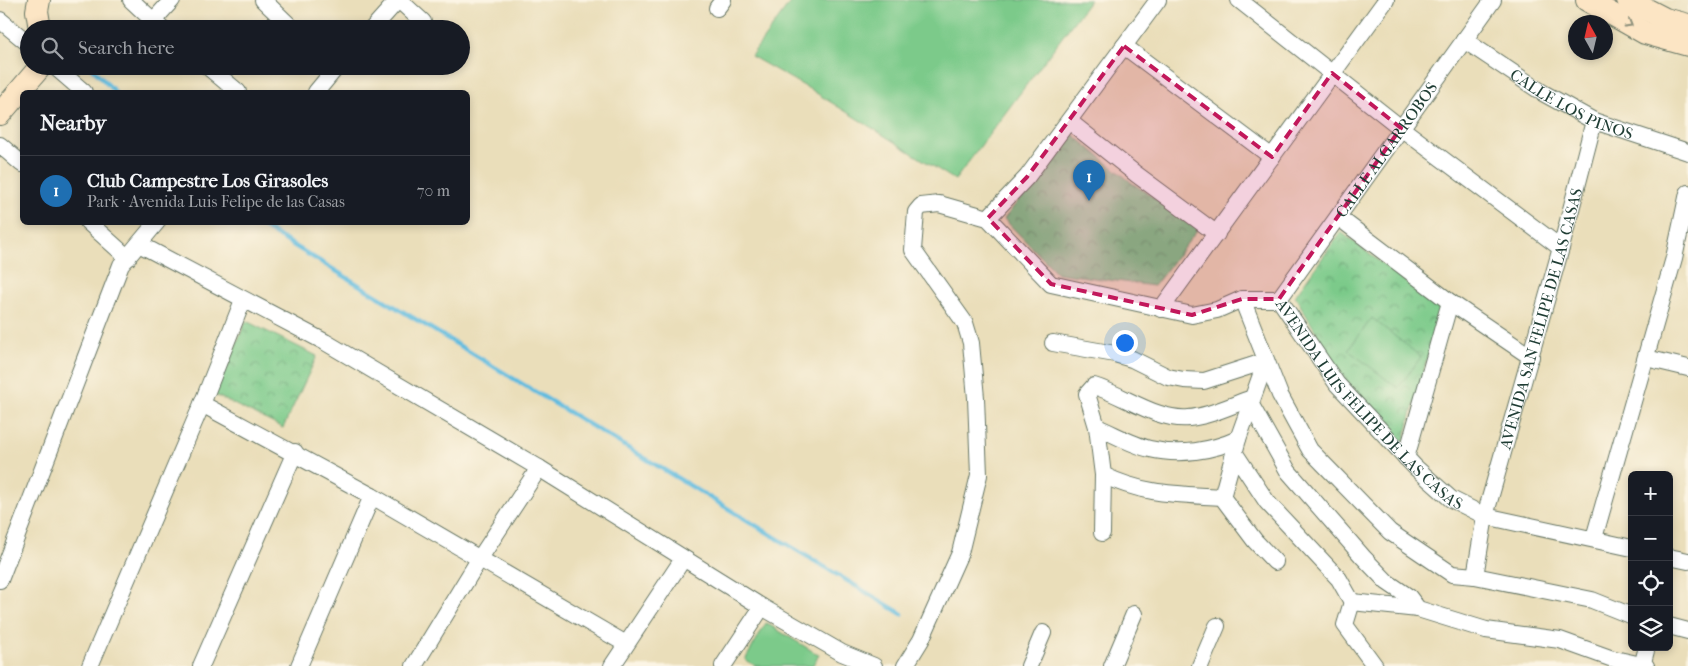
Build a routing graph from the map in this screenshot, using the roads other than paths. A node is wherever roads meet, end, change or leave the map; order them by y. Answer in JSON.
{"nodes":[{"id":1,"x":39,"y":0,"type":"edge"},
{"id":2,"x":131,"y":0,"type":"edge"},
{"id":3,"x":172,"y":0,"type":"edge"},
{"id":4,"x":263,"y":0,"type":"edge"},
{"id":5,"x":399,"y":0,"type":"edge"},
{"id":6,"x":1158,"y":0,"type":"edge"},
{"id":7,"x":1239,"y":0,"type":"edge"},
{"id":8,"x":1386,"y":0,"type":"edge"},
{"id":9,"x":1493,"y":0,"type":"edge"},
{"id":10,"x":1587,"y":0,"type":"edge"},
{"id":11,"x":1628,"y":0,"type":"edge"},
{"id":12,"x":0,"y":20,"type":"edge"},
{"id":13,"x":38,"y":20,"type":"edge"},
{"id":14,"x":153,"y":20,"type":"edge"},
{"id":15,"x":161,"y":20,"type":"edge"},
{"id":16,"x":284,"y":20,"type":"edge"},
{"id":17,"x":380,"y":20,"type":"edge"},
{"id":18,"x":421,"y":20,"type":"edge"},
{"id":19,"x":1688,"y":25,"type":"edge"},
{"id":20,"x":20,"y":37,"type":"edge"},
{"id":21,"x":1464,"y":40,"type":"junction"},
{"id":22,"x":1688,"y":45,"type":"edge"},
{"id":23,"x":1124,"y":46,"type":"junction"},
{"id":24,"x":1332,"y":73,"type":"junction"},
{"id":25,"x":32,"y":75,"type":"edge"},
{"id":26,"x":64,"y":75,"type":"edge"},
{"id":27,"x":218,"y":75,"type":"edge"},
{"id":28,"x":329,"y":75,"type":"edge"},
{"id":29,"x":20,"y":90,"type":"edge"},
{"id":30,"x":20,"y":90,"type":"edge"},
{"id":31,"x":82,"y":90,"type":"edge"},
{"id":32,"x":236,"y":90,"type":"edge"},
{"id":33,"x":318,"y":90,"type":"edge"},
{"id":34,"x":0,"y":114,"type":"edge"},
{"id":35,"x":1069,"y":121,"type":"junction"},
{"id":36,"x":1594,"y":121,"type":"junction"},
{"id":37,"x":1401,"y":128,"type":"junction"},
{"id":38,"x":0,"y":144,"type":"edge"},
{"id":39,"x":1688,"y":152,"type":"edge"},
{"id":40,"x":1272,"y":157,"type":"junction"},
{"id":41,"x":20,"y":162,"type":"edge"},
{"id":42,"x":1688,"y":193,"type":"edge"},
{"id":43,"x":1338,"y":217,"type":"junction"},
{"id":44,"x":988,"y":218,"type":"junction"},
{"id":45,"x":91,"y":225,"type":"edge"},
{"id":46,"x":155,"y":225,"type":"edge"},
{"id":47,"x":1217,"y":234,"type":"junction"},
{"id":48,"x":139,"y":244,"type":"junction"},
{"id":49,"x":1561,"y":248,"type":"junction"},
{"id":50,"x":128,"y":258,"type":"junction"},
{"id":51,"x":1681,"y":260,"type":"edge"},
{"id":52,"x":1242,"y":299,"type":"junction"},
{"id":53,"x":1279,"y":299,"type":"junction"},
{"id":54,"x":243,"y":300,"type":"junction"},
{"id":55,"x":1450,"y":302,"type":"junction"},
{"id":56,"x":1161,"y":309,"type":"junction"},
{"id":57,"x":1053,"y":343,"type":"dead end"},
{"id":58,"x":1531,"y":357,"type":"junction"},
{"id":59,"x":1646,"y":358,"type":"junction"},
{"id":60,"x":1266,"y":361,"type":"junction"},
{"id":61,"x":1688,"y":368,"type":"edge"},
{"id":62,"x":1251,"y":402,"type":"junction"},
{"id":63,"x":202,"y":404,"type":"junction"},
{"id":64,"x":1097,"y":427,"type":"junction"},
{"id":65,"x":1236,"y":446,"type":"junction"},
{"id":66,"x":294,"y":452,"type":"junction"},
{"id":67,"x":1406,"y":458,"type":"junction"},
{"id":68,"x":539,"y":468,"type":"junction"},
{"id":69,"x":1103,"y":474,"type":"junction"},
{"id":70,"x":372,"y":496,"type":"junction"},
{"id":71,"x":1222,"y":497,"type":"junction"},
{"id":72,"x":1485,"y":516,"type":"junction"},
{"id":73,"x":1102,"y":532,"type":"dead end"},
{"id":74,"x":1594,"y":538,"type":"junction"},
{"id":75,"x":1628,"y":547,"type":"edge"},
{"id":76,"x":480,"y":558,"type":"junction"},
{"id":77,"x":1673,"y":558,"type":"edge"},
{"id":78,"x":683,"y":559,"type":"junction"},
{"id":79,"x":1275,"y":562,"type":"dead end"},
{"id":80,"x":1688,"y":562,"type":"edge"},
{"id":81,"x":1,"y":576,"type":"edge"},
{"id":82,"x":1475,"y":576,"type":"junction"},
{"id":83,"x":1352,"y":602,"type":"junction"},
{"id":84,"x":762,"y":607,"type":"junction"},
{"id":85,"x":1418,"y":609,"type":"junction"},
{"id":86,"x":1134,"y":614,"type":"dead end"},
{"id":87,"x":1628,"y":614,"type":"edge"},
{"id":88,"x":1217,"y":626,"type":"dead end"},
{"id":89,"x":1673,"y":627,"type":"edge"},
{"id":90,"x":1688,"y":631,"type":"edge"},
{"id":91,"x":1043,"y":633,"type":"dead end"},
{"id":92,"x":626,"y":644,"type":"junction"},
{"id":93,"x":1646,"y":651,"type":"edge"},
{"id":94,"x":838,"y":660,"type":"edge"},
{"id":95,"x":1377,"y":665,"type":"edge"},
{"id":96,"x":90,"y":666,"type":"edge"},
{"id":97,"x":201,"y":666,"type":"edge"},
{"id":98,"x":299,"y":666,"type":"edge"},
{"id":99,"x":414,"y":666,"type":"edge"},
{"id":100,"x":612,"y":666,"type":"edge"},
{"id":101,"x":723,"y":666,"type":"edge"},
{"id":102,"x":874,"y":666,"type":"edge"},
{"id":103,"x":905,"y":666,"type":"edge"},
{"id":104,"x":1029,"y":666,"type":"edge"},
{"id":105,"x":1112,"y":666,"type":"edge"},
{"id":106,"x":1200,"y":666,"type":"edge"},
{"id":107,"x":1643,"y":666,"type":"edge"}],
"edges":[{"from":1,"to":13,"type":"street"},
{"from":2,"to":14,"type":"street"},
{"from":3,"to":15,"type":"street"},
{"from":4,"to":16,"type":"street"},
{"from":5,"to":17,"type":"street"},
{"from":5,"to":18,"type":"street"},
{"from":6,"to":23,"type":"street"},
{"from":7,"to":24,"type":"street"},
{"from":8,"to":24,"type":"street"},
{"from":9,"to":21,"type":"street","name":"CALLE ALGARROBOS"},
{"from":10,"to":22,"type":"street","one_way":true},
{"from":11,"to":19,"type":"street"},
{"from":12,"to":20,"type":"street"},
{"from":21,"to":36,"type":"street","name":"CALLE LOS PINOS"},
{"from":21,"to":37,"type":"street","name":"CALLE ALGARROBOS"},
{"from":23,"to":35,"type":"street"},
{"from":23,"to":40,"type":"street"},
{"from":24,"to":37,"type":"street"},
{"from":24,"to":40,"type":"street"},
{"from":25,"to":29,"type":"street"},
{"from":26,"to":31,"type":"street"},
{"from":27,"to":32,"type":"street"},
{"from":28,"to":33,"type":"street"},
{"from":30,"to":34,"type":"street"},
{"from":35,"to":44,"type":"street"},
{"from":35,"to":47,"type":"street"},
{"from":36,"to":39,"type":"street","name":"CALLE LOS PINOS"},
{"from":36,"to":49,"type":"street","name":"AVENIDA SAN FELIPE DE LAS CASAS"},
{"from":37,"to":43,"type":"street","name":"CALLE ALGARROBOS"},
{"from":37,"to":49,"type":"street"},
{"from":38,"to":41,"type":"street"},
{"from":40,"to":47,"type":"street"},
{"from":42,"to":51,"type":"street"},
{"from":43,"to":53,"type":"street","name":"CALLE ALGARROBOS"},
{"from":43,"to":55,"type":"street"},
{"from":44,"to":56,"type":"street","name":"AVENIDA LUIS FELIPE DE LAS CASAS"},
{"from":44,"to":103,"type":"street"},
{"from":45,"to":50,"type":"street"},
{"from":46,"to":48,"type":"street"},
{"from":47,"to":56,"type":"street"},
{"from":48,"to":50,"type":"street"},
{"from":48,"to":54,"type":"street"},
{"from":49,"to":58,"type":"street","name":"AVENIDA SAN FELIPE DE LAS CASAS"},
{"from":50,"to":81,"type":"street"},
{"from":51,"to":59,"type":"street"},
{"from":52,"to":53,"type":"street","name":"AVENIDA LUIS FELIPE DE LAS CASAS"},
{"from":52,"to":56,"type":"street","name":"AVENIDA LUIS FELIPE DE LAS CASAS"},
{"from":52,"to":60,"type":"street"},
{"from":53,"to":67,"type":"street","name":"AVENIDA LUIS FELIPE DE LAS CASAS"},
{"from":54,"to":63,"type":"street"},
{"from":54,"to":68,"type":"street"},
{"from":55,"to":58,"type":"street"},
{"from":55,"to":67,"type":"street"},
{"from":57,"to":60,"type":"street"},
{"from":58,"to":72,"type":"street","name":"AVENIDA SAN FELIPE DE LAS CASAS"},
{"from":59,"to":61,"type":"street"},
{"from":59,"to":74,"type":"street"},
{"from":60,"to":62,"type":"street"},
{"from":60,"to":82,"type":"street"},
{"from":62,"to":64,"type":"street"},
{"from":62,"to":65,"type":"street"},
{"from":62,"to":85,"type":"street"},
{"from":63,"to":66,"type":"street"},
{"from":63,"to":96,"type":"street"},
{"from":64,"to":65,"type":"street"},
{"from":64,"to":69,"type":"street"},
{"from":65,"to":71,"type":"street"},
{"from":65,"to":83,"type":"street"},
{"from":66,"to":70,"type":"street"},
{"from":66,"to":97,"type":"street"},
{"from":67,"to":72,"type":"street","name":"AVENIDA LUIS FELIPE DE LAS CASAS"},
{"from":68,"to":76,"type":"street"},
{"from":68,"to":78,"type":"street"},
{"from":69,"to":71,"type":"street"},
{"from":69,"to":73,"type":"street"},
{"from":70,"to":76,"type":"street"},
{"from":70,"to":98,"type":"street"},
{"from":71,"to":79,"type":"street"},
{"from":72,"to":74,"type":"street","name":"AVENIDA LUIS FELIPE DE LAS CASAS"},
{"from":72,"to":82,"type":"street","name":"AVENIDA SAN FELIPE DE LAS CASAS"},
{"from":74,"to":75,"type":"street","name":"AVENIDA LUIS FELIPE DE LAS CASAS"},
{"from":76,"to":92,"type":"street"},
{"from":76,"to":99,"type":"street"},
{"from":77,"to":80,"type":"street"},
{"from":78,"to":84,"type":"street"},
{"from":78,"to":92,"type":"street"},
{"from":82,"to":87,"type":"street"},
{"from":83,"to":85,"type":"street"},
{"from":83,"to":95,"type":"street"},
{"from":84,"to":94,"type":"street"},
{"from":84,"to":101,"type":"street"},
{"from":85,"to":107,"type":"street"},
{"from":86,"to":105,"type":"street"},
{"from":88,"to":106,"type":"street"},
{"from":89,"to":90,"type":"street"},
{"from":91,"to":104,"type":"street"},
{"from":92,"to":100,"type":"street"},
{"from":93,"to":107,"type":"street"},
{"from":94,"to":102,"type":"street"}]}
